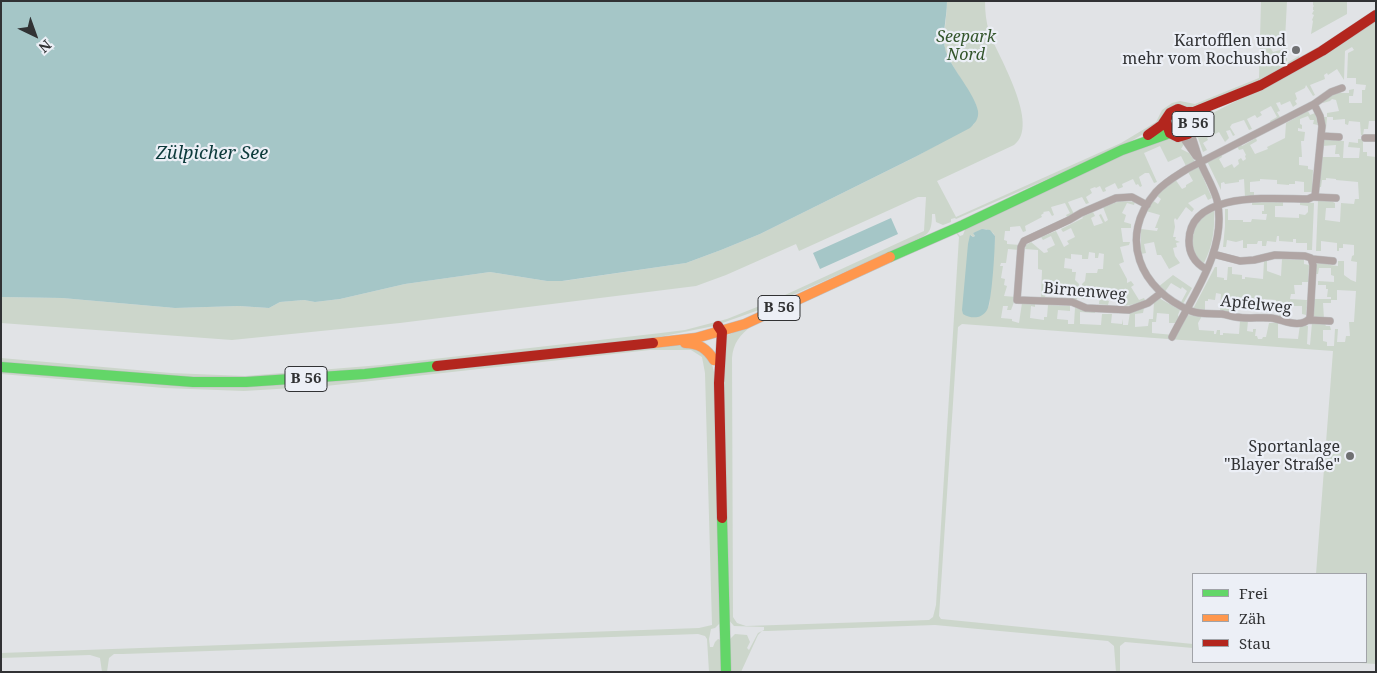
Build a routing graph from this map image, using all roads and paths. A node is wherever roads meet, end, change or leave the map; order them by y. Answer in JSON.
{"nodes":[{"id":1,"x":1373,"y":18,"type":"edge"},
{"id":2,"x":1342,"y":88,"type":"dead end"},
{"id":3,"x":1248,"y":91,"type":"junction"},
{"id":4,"x":1314,"y":104,"type":"junction"},
{"id":5,"x":1188,"y":112,"type":"junction"},
{"id":6,"x":1166,"y":122,"type":"junction"},
{"id":7,"x":1188,"y":131,"type":"junction"},
{"id":8,"x":1170,"y":133,"type":"junction"},
{"id":9,"x":1321,"y":136,"type":"junction"},
{"id":10,"x":1339,"y":136,"type":"dead end"},
{"id":11,"x":1365,"y":138,"type":"dead end"},
{"id":12,"x":1376,"y":138,"type":"edge"},
{"id":13,"x":1122,"y":150,"type":"junction"},
{"id":14,"x":1200,"y":162,"type":"junction"},
{"id":15,"x":1314,"y":197,"type":"junction"},
{"id":16,"x":1336,"y":198,"type":"dead end"},
{"id":17,"x":1147,"y":205,"type":"junction"},
{"id":18,"x":1218,"y":206,"type":"junction"},
{"id":19,"x":1213,"y":254,"type":"junction"},
{"id":20,"x":1312,"y":259,"type":"junction"},
{"id":21,"x":1333,"y":261,"type":"dead end"},
{"id":22,"x":1206,"y":269,"type":"junction"},
{"id":23,"x":1161,"y":292,"type":"junction"},
{"id":24,"x":1186,"y":309,"type":"junction"},
{"id":25,"x":1308,"y":320,"type":"junction"},
{"id":26,"x":1330,"y":321,"type":"dead end"},
{"id":27,"x":717,"y":330,"type":"junction"},
{"id":28,"x":1172,"y":337,"type":"dead end"},
{"id":29,"x":654,"y":344,"type":"junction"},
{"id":30,"x":609,"y":347,"type":"junction"},
{"id":31,"x":714,"y":360,"type":"junction"},
{"id":32,"x":1,"y":367,"type":"edge"},
{"id":33,"x":719,"y":383,"type":"junction"},
{"id":34,"x":726,"y":672,"type":"edge"}],
"edges":[{"from":1,"to":3,"type":"main road","number":"B 56"},
{"from":2,"to":4,"type":"street"},
{"from":3,"to":5,"type":"main road","number":"B 56"},
{"from":3,"to":7,"type":"main road","number":"B 56"},
{"from":4,"to":9,"type":"street"},
{"from":4,"to":14,"type":"street"},
{"from":5,"to":6,"type":"main road","number":"B 56"},
{"from":5,"to":7,"type":"main road","number":"B 56"},
{"from":6,"to":8,"type":"main road","number":"B 56"},
{"from":6,"to":13,"type":"main road","number":"B 56"},
{"from":7,"to":8,"type":"main road","number":"B 56"},
{"from":7,"to":14,"type":"street"},
{"from":8,"to":13,"type":"main road","number":"B 56"},
{"from":9,"to":10,"type":"street"},
{"from":9,"to":15,"type":"street"},
{"from":11,"to":12,"type":"street"},
{"from":13,"to":27,"type":"main road","number":"B 56"},
{"from":14,"to":17,"type":"street"},
{"from":14,"to":18,"type":"street"},
{"from":15,"to":16,"type":"street"},
{"from":15,"to":18,"type":"street"},
{"from":17,"to":23,"type":"street"},
{"from":17,"to":23,"type":"street","name":"Birnenweg"},
{"from":18,"to":19,"type":"street"},
{"from":18,"to":22,"type":"street"},
{"from":19,"to":20,"type":"street"},
{"from":19,"to":22,"type":"street"},
{"from":20,"to":21,"type":"street"},
{"from":20,"to":25,"type":"street","name":"Apfelweg"},
{"from":22,"to":24,"type":"street"},
{"from":23,"to":24,"type":"street"},
{"from":24,"to":25,"type":"street","name":"Apfelweg"},
{"from":24,"to":28,"type":"street"},
{"from":25,"to":26,"type":"street"},
{"from":27,"to":29,"type":"main road","number":"B 56"},
{"from":27,"to":30,"type":"main road","number":"B 56"},
{"from":27,"to":31,"type":"main road"},
{"from":27,"to":33,"type":"main road"},
{"from":29,"to":30,"type":"main road","number":"B 56"},
{"from":29,"to":31,"type":"main road","number":"B 56"},
{"from":30,"to":32,"type":"main road","number":"B 56"},
{"from":31,"to":33,"type":"main road"},
{"from":33,"to":34,"type":"main road"}]}
